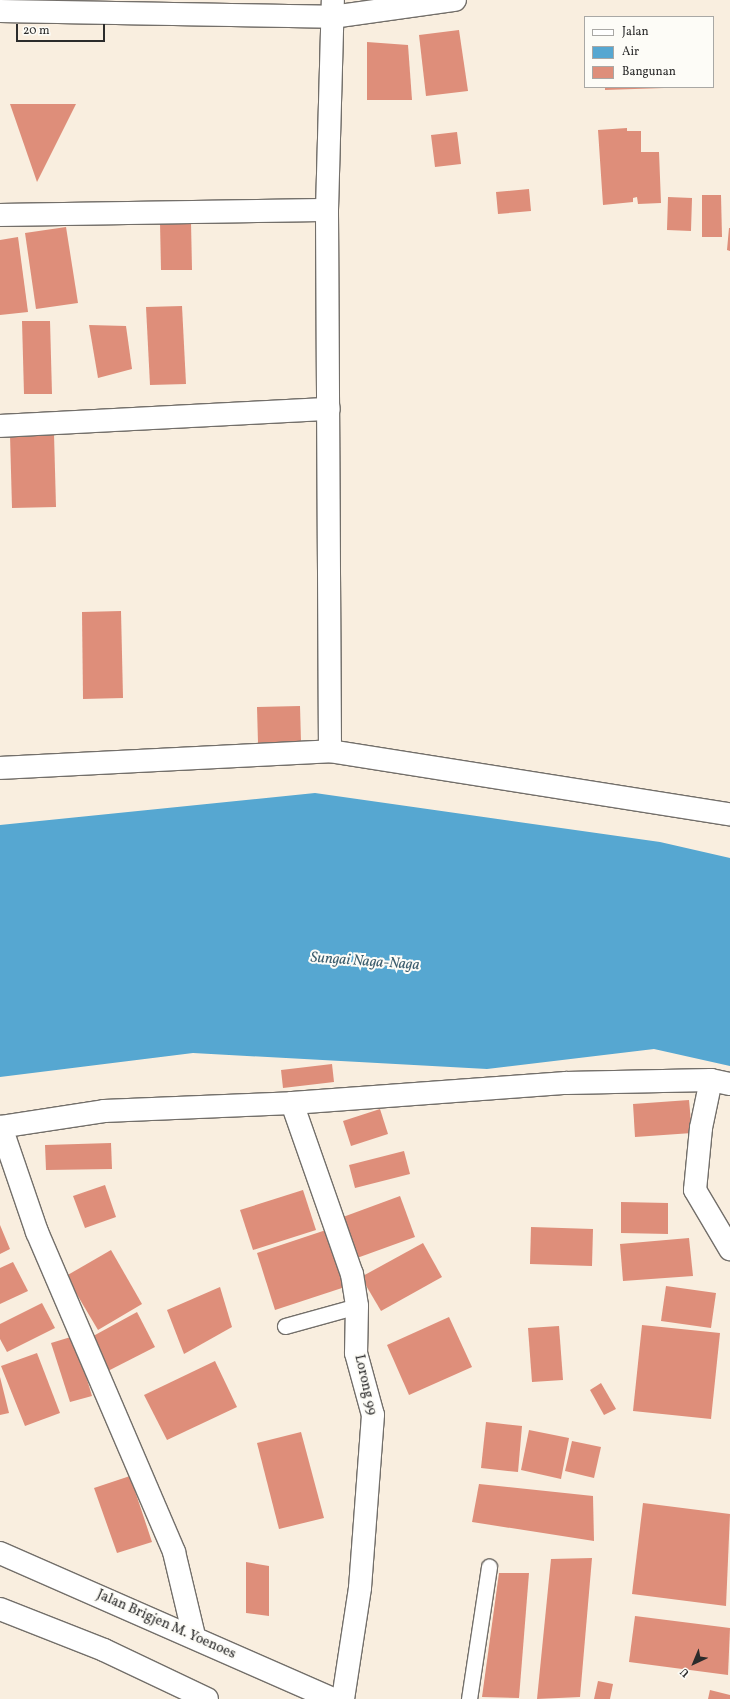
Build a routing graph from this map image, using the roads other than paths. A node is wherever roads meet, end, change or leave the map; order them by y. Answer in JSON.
{"nodes":[{"id":1,"x":455,"y":0,"type":"edge"},
{"id":2,"x":333,"y":9,"type":"edge"},
{"id":3,"x":0,"y":11,"type":"edge"},
{"id":4,"x":327,"y":210,"type":"junction"},
{"id":5,"x":0,"y":216,"type":"edge"},
{"id":6,"x":329,"y":409,"type":"junction"},
{"id":7,"x":0,"y":426,"type":"edge"},
{"id":8,"x":330,"y":752,"type":"junction"},
{"id":9,"x":0,"y":768,"type":"edge"},
{"id":10,"x":730,"y":814,"type":"edge"},
{"id":11,"x":720,"y":1082,"type":"edge"},
{"id":12,"x":292,"y":1103,"type":"junction"},
{"id":13,"x":1,"y":1127,"type":"edge"},
{"id":14,"x":730,"y":1249,"type":"edge"},
{"id":15,"x":357,"y":1306,"type":"junction"},
{"id":16,"x":286,"y":1326,"type":"dead end"},
{"id":17,"x":0,"y":1553,"type":"edge"},
{"id":18,"x":489,"y":1566,"type":"dead end"},
{"id":19,"x":0,"y":1609,"type":"edge"},
{"id":20,"x":194,"y":1636,"type":"junction"},
{"id":21,"x":207,"y":1699,"type":"edge"},
{"id":22,"x":332,"y":1699,"type":"edge"},
{"id":23,"x":343,"y":1699,"type":"edge"},
{"id":24,"x":469,"y":1699,"type":"edge"}],
"edges":[{"from":1,"to":2,"type":"street"},
{"from":2,"to":3,"type":"street"},
{"from":2,"to":4,"type":"street"},
{"from":4,"to":5,"type":"street"},
{"from":4,"to":6,"type":"street"},
{"from":6,"to":7,"type":"street"},
{"from":6,"to":8,"type":"street"},
{"from":8,"to":9,"type":"street"},
{"from":8,"to":10,"type":"street"},
{"from":11,"to":12,"type":"street"},
{"from":11,"to":14,"type":"street"},
{"from":12,"to":13,"type":"street"},
{"from":12,"to":15,"type":"street","name":"Lorong 99"},
{"from":13,"to":20,"type":"street"},
{"from":15,"to":16,"type":"lane"},
{"from":15,"to":23,"type":"street","name":"Lorong 99"},
{"from":17,"to":20,"type":"street","name":"Jalan Brigjen M. Yoenoes"},
{"from":18,"to":24,"type":"lane"},
{"from":19,"to":21,"type":"street"},
{"from":20,"to":22,"type":"street","name":"Jalan Brigjen M. Yoenoes"}]}
